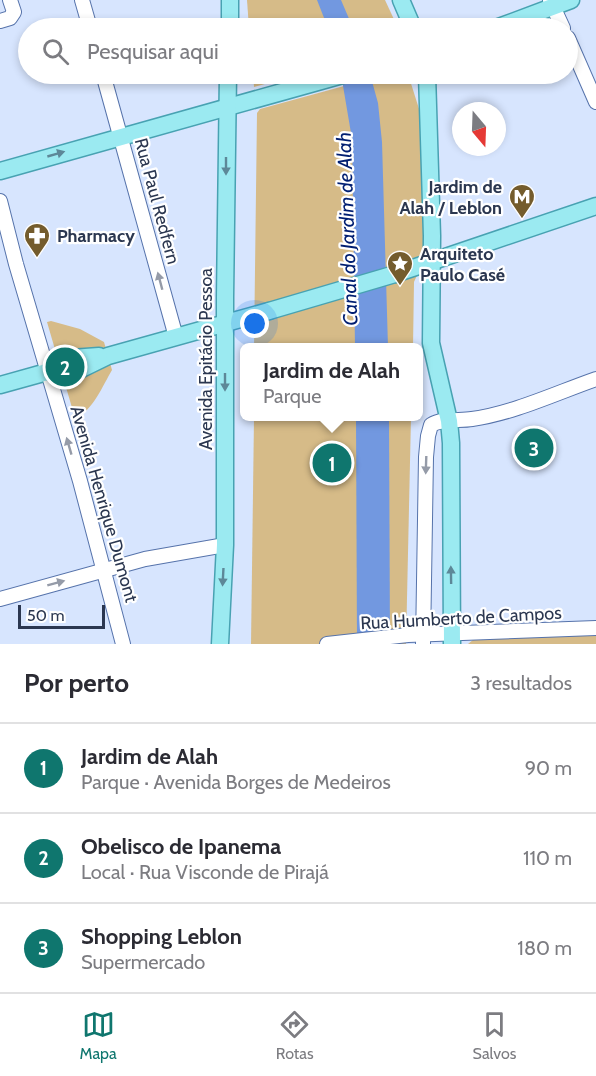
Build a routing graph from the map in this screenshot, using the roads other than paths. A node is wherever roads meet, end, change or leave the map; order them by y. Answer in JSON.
{"nodes":[{"id":1,"x":10,"y":0,"type":"edge"},
{"id":2,"x":82,"y":0,"type":"edge"},
{"id":3,"x":230,"y":0,"type":"edge"},
{"id":4,"x":401,"y":0,"type":"edge"},
{"id":5,"x":571,"y":0,"type":"edge"},
{"id":6,"x":552,"y":3,"type":"edge"},
{"id":7,"x":87,"y":18,"type":"edge"},
{"id":8,"x":230,"y":18,"type":"edge"},
{"id":9,"x":409,"y":18,"type":"edge"},
{"id":10,"x":518,"y":18,"type":"edge"},
{"id":11,"x":559,"y":18,"type":"edge"},
{"id":12,"x":0,"y":21,"type":"edge"},
{"id":13,"x":578,"y":62,"type":"edge"},
{"id":14,"x":106,"y":84,"type":"edge"},
{"id":15,"x":227,"y":84,"type":"edge"},
{"id":16,"x":311,"y":84,"type":"edge"},
{"id":17,"x":427,"y":84,"type":"edge"},
{"id":18,"x":596,"y":102,"type":"edge"},
{"id":19,"x":226,"y":108,"type":"junction"},
{"id":20,"x":120,"y":135,"type":"junction"},
{"id":21,"x":0,"y":171,"type":"edge"},
{"id":22,"x":0,"y":201,"type":"edge"},
{"id":23,"x":596,"y":206,"type":"edge"},
{"id":24,"x":432,"y":261,"type":"junction"},
{"id":25,"x":225,"y":323,"type":"junction"},
{"id":26,"x":176,"y":337,"type":"junction"},
{"id":27,"x":47,"y":372,"type":"junction"},
{"id":28,"x":596,"y":379,"type":"edge"},
{"id":29,"x":0,"y":385,"type":"edge"},
{"id":30,"x":449,"y":421,"type":"junction"},
{"id":31,"x":225,"y":545,"type":"junction"},
{"id":32,"x":104,"y":570,"type":"junction"},
{"id":33,"x":0,"y":599,"type":"edge"},
{"id":34,"x":596,"y":628,"type":"edge"},
{"id":35,"x":423,"y":639,"type":"edge"},
{"id":36,"x":452,"y":639,"type":"edge"},
{"id":37,"x":123,"y":644,"type":"edge"},
{"id":38,"x":220,"y":644,"type":"edge"},
{"id":39,"x":327,"y":644,"type":"edge"}],
"edges":[{"from":1,"to":12,"type":"street"},
{"from":2,"to":7,"type":"street"},
{"from":3,"to":8,"type":"main road"},
{"from":4,"to":9,"type":"main road"},
{"from":5,"to":6,"type":"main road"},
{"from":6,"to":10,"type":"main road"},
{"from":6,"to":11,"type":"street"},
{"from":13,"to":18,"type":"street"},
{"from":14,"to":20,"type":"street","name":"Rua Paul Redfern"},
{"from":15,"to":19,"type":"main road","name":"Avenida Epitácio Pessoa"},
{"from":16,"to":19,"type":"main road"},
{"from":17,"to":24,"type":"main road"},
{"from":19,"to":20,"type":"main road"},
{"from":19,"to":25,"type":"main road","name":"Avenida Epitácio Pessoa","one_way":true},
{"from":21,"to":20,"type":"main road","one_way":true},
{"from":26,"to":20,"type":"street","name":"Rua Paul Redfern","one_way":true},
{"from":22,"to":27,"type":"street","name":"Avenida Henrique Dumont"},
{"from":23,"to":24,"type":"main road"},
{"from":24,"to":25,"type":"main road","bridge":true},
{"from":24,"to":30,"type":"main road"},
{"from":25,"to":26,"type":"main road"},
{"from":25,"to":31,"type":"main road","name":"Avenida Epitácio Pessoa","one_way":true},
{"from":26,"to":27,"type":"main road"},
{"from":27,"to":29,"type":"main road"},
{"from":32,"to":27,"type":"street","name":"Avenida Henrique Dumont","one_way":true},
{"from":28,"to":30,"type":"street"},
{"from":30,"to":35,"type":"street","one_way":true},
{"from":36,"to":30,"type":"main road","one_way":true},
{"from":31,"to":32,"type":"street"},
{"from":31,"to":38,"type":"main road","name":"Avenida Epitácio Pessoa","one_way":true},
{"from":33,"to":32,"type":"street","one_way":true},
{"from":32,"to":37,"type":"street","name":"Avenida Henrique Dumont"},
{"from":34,"to":36,"type":"street","name":"Rua Humberto de Campos"},
{"from":35,"to":36,"type":"street","name":"Rua Humberto de Campos"},
{"from":35,"to":39,"type":"street","name":"Rua Humberto de Campos"}]}
